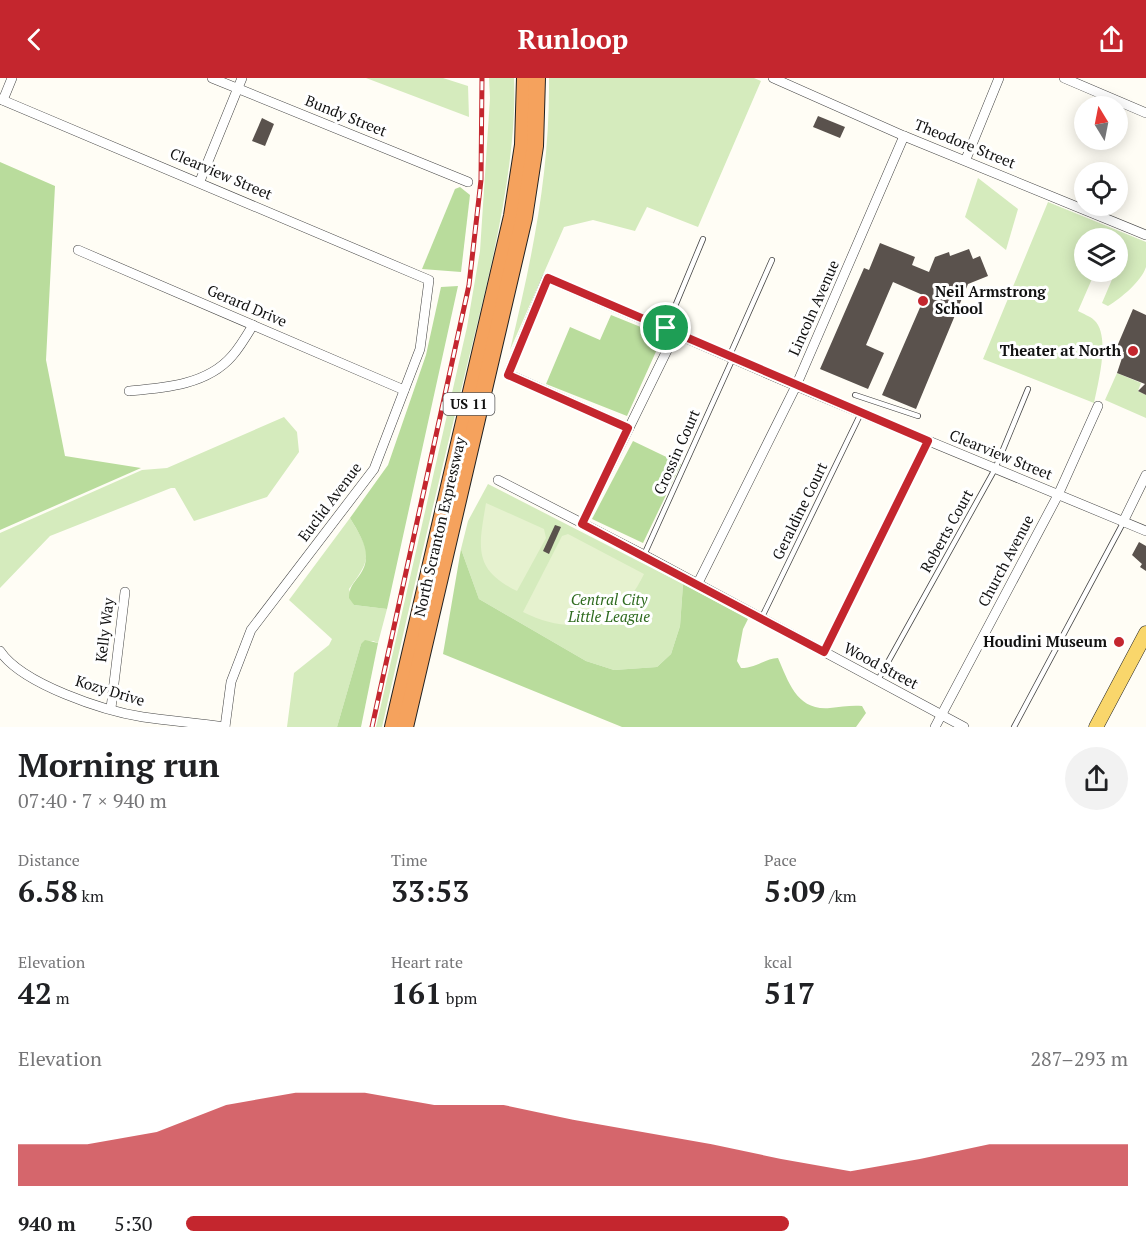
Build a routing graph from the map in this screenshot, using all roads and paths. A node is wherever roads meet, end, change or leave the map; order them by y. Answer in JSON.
{"nodes":[{"id":1,"x":12,"y":78,"type":"edge"},
{"id":2,"x":212,"y":78,"type":"edge"},
{"id":3,"x":242,"y":78,"type":"edge"},
{"id":4,"x":525,"y":78,"type":"edge"},
{"id":5,"x":537,"y":78,"type":"edge"},
{"id":6,"x":773,"y":78,"type":"edge"},
{"id":7,"x":999,"y":78,"type":"edge"},
{"id":8,"x":1064,"y":78,"type":"edge"},
{"id":9,"x":237,"y":89,"type":"junction"},
{"id":10,"x":1,"y":99,"type":"edge"},
{"id":11,"x":1146,"y":113,"type":"edge"},
{"id":12,"x":904,"y":136,"type":"junction"},
{"id":13,"x":966,"y":159,"type":"junction"},
{"id":14,"x":200,"y":181,"type":"junction"},
{"id":15,"x":468,"y":182,"type":"dead end"},
{"id":16,"x":1146,"y":235,"type":"edge"},
{"id":17,"x":702,"y":239,"type":"dead end"},
{"id":18,"x":78,"y":250,"type":"dead end"},
{"id":19,"x":772,"y":260,"type":"dead end"},
{"id":20,"x":429,"y":280,"type":"joint"},
{"id":21,"x":254,"y":326,"type":"junction"},
{"id":22,"x":666,"y":328,"type":"junction"},
{"id":23,"x":676,"y":332,"type":"junction"},
{"id":24,"x":731,"y":358,"type":"junction"},
{"id":25,"x":796,"y":386,"type":"junction"},
{"id":26,"x":1028,"y":389,"type":"dead end"},
{"id":27,"x":404,"y":390,"type":"junction"},
{"id":28,"x":129,"y":391,"type":"dead end"},
{"id":29,"x":855,"y":395,"type":"dead end"},
{"id":30,"x":1098,"y":406,"type":"dead end"},
{"id":31,"x":861,"y":413,"type":"junction"},
{"id":32,"x":918,"y":416,"type":"dead end"},
{"id":33,"x":628,"y":428,"type":"junction"},
{"id":34,"x":928,"y":441,"type":"junction"},
{"id":35,"x":995,"y":469,"type":"junction"},
{"id":36,"x":1146,"y":475,"type":"edge"},
{"id":37,"x":498,"y":480,"type":"dead end"},
{"id":38,"x":1058,"y":495,"type":"junction"},
{"id":39,"x":1123,"y":522,"type":"junction"},
{"id":40,"x":582,"y":524,"type":"junction"},
{"id":41,"x":1146,"y":531,"type":"edge"},
{"id":42,"x":644,"y":555,"type":"junction"},
{"id":43,"x":697,"y":585,"type":"junction"},
{"id":44,"x":125,"y":592,"type":"dead end"},
{"id":45,"x":761,"y":620,"type":"junction"},
{"id":46,"x":1146,"y":633,"type":"edge"},
{"id":47,"x":0,"y":651,"type":"edge"},
{"id":48,"x":824,"y":652,"type":"junction"},
{"id":49,"x":878,"y":680,"type":"junction"},
{"id":50,"x":111,"y":708,"type":"junction"},
{"id":51,"x":942,"y":715,"type":"junction"},
{"id":52,"x":225,"y":727,"type":"edge"},
{"id":53,"x":393,"y":727,"type":"edge"},
{"id":54,"x":405,"y":727,"type":"edge"},
{"id":55,"x":935,"y":727,"type":"edge"},
{"id":56,"x":964,"y":727,"type":"edge"},
{"id":57,"x":1014,"y":727,"type":"edge"},
{"id":58,"x":1096,"y":727,"type":"edge"}],
"edges":[{"from":1,"to":10,"type":"street"},
{"from":2,"to":9,"type":"street","name":"Bundy Street"},
{"from":3,"to":9,"type":"street"},
{"from":4,"to":53,"type":"highway","name":"North Scranton Expressway","number":"US 11"},
{"from":5,"to":54,"type":"highway","name":"North Scranton Expressway","number":"US 11"},
{"from":6,"to":12,"type":"street","name":"Theodore Street"},
{"from":7,"to":13,"type":"street"},
{"from":8,"to":11,"type":"street"},
{"from":9,"to":14,"type":"street"},
{"from":9,"to":15,"type":"street","name":"Bundy Street"},
{"from":10,"to":14,"type":"street","name":"Clearview Street"},
{"from":12,"to":13,"type":"street","name":"Theodore Street"},
{"from":12,"to":25,"type":"street","name":"Lincoln Avenue"},
{"from":13,"to":16,"type":"street","name":"Theodore Street"},
{"from":14,"to":20,"type":"street","name":"Clearview Street"},
{"from":17,"to":22,"type":"lane"},
{"from":18,"to":21,"type":"street","name":"Gerard Drive"},
{"from":19,"to":24,"type":"lane","name":"Crossin Court"},
{"from":20,"to":27,"type":"street","name":"Euclid Avenue"},
{"from":21,"to":27,"type":"street","name":"Gerard Drive"},
{"from":21,"to":28,"type":"street"},
{"from":22,"to":23,"type":"street","name":"Clearview Street"},
{"from":22,"to":33,"type":"street","name":"Clearview Street"},
{"from":23,"to":24,"type":"street","name":"Clearview Street"},
{"from":23,"to":33,"type":"street"},
{"from":24,"to":25,"type":"street","name":"Clearview Street"},
{"from":24,"to":42,"type":"lane","name":"Crossin Court"},
{"from":25,"to":31,"type":"street","name":"Clearview Street"},
{"from":25,"to":43,"type":"street","name":"Lincoln Avenue"},
{"from":26,"to":35,"type":"lane","name":"Roberts Court"},
{"from":27,"to":52,"type":"street","name":"Euclid Avenue"},
{"from":29,"to":32,"type":"lane"},
{"from":30,"to":38,"type":"street","name":"Church Avenue"},
{"from":31,"to":34,"type":"street","name":"Clearview Street"},
{"from":31,"to":45,"type":"lane","name":"Geraldine Court"},
{"from":33,"to":40,"type":"street"},
{"from":34,"to":35,"type":"street","name":"Clearview Street"},
{"from":34,"to":48,"type":"street"},
{"from":35,"to":38,"type":"street","name":"Clearview Street"},
{"from":35,"to":49,"type":"lane","name":"Roberts Court"},
{"from":36,"to":39,"type":"street"},
{"from":37,"to":40,"type":"street","name":"Wood Street"},
{"from":38,"to":39,"type":"street","name":"Clearview Street"},
{"from":38,"to":51,"type":"street","name":"Church Avenue"},
{"from":39,"to":41,"type":"street","name":"Clearview Street"},
{"from":39,"to":57,"type":"lane"},
{"from":40,"to":42,"type":"street","name":"Wood Street"},
{"from":42,"to":43,"type":"street","name":"Wood Street"},
{"from":43,"to":45,"type":"street","name":"Wood Street"},
{"from":44,"to":50,"type":"street","name":"Kelly Way"},
{"from":45,"to":48,"type":"street","name":"Wood Street"},
{"from":46,"to":58,"type":"main road"},
{"from":47,"to":50,"type":"street","name":"Kozy Drive"},
{"from":48,"to":49,"type":"street","name":"Wood Street"},
{"from":49,"to":51,"type":"street","name":"Wood Street"},
{"from":50,"to":52,"type":"street","name":"Kozy Drive"},
{"from":51,"to":55,"type":"street","name":"Church Avenue"},
{"from":51,"to":56,"type":"street","name":"Wood Street"}]}
